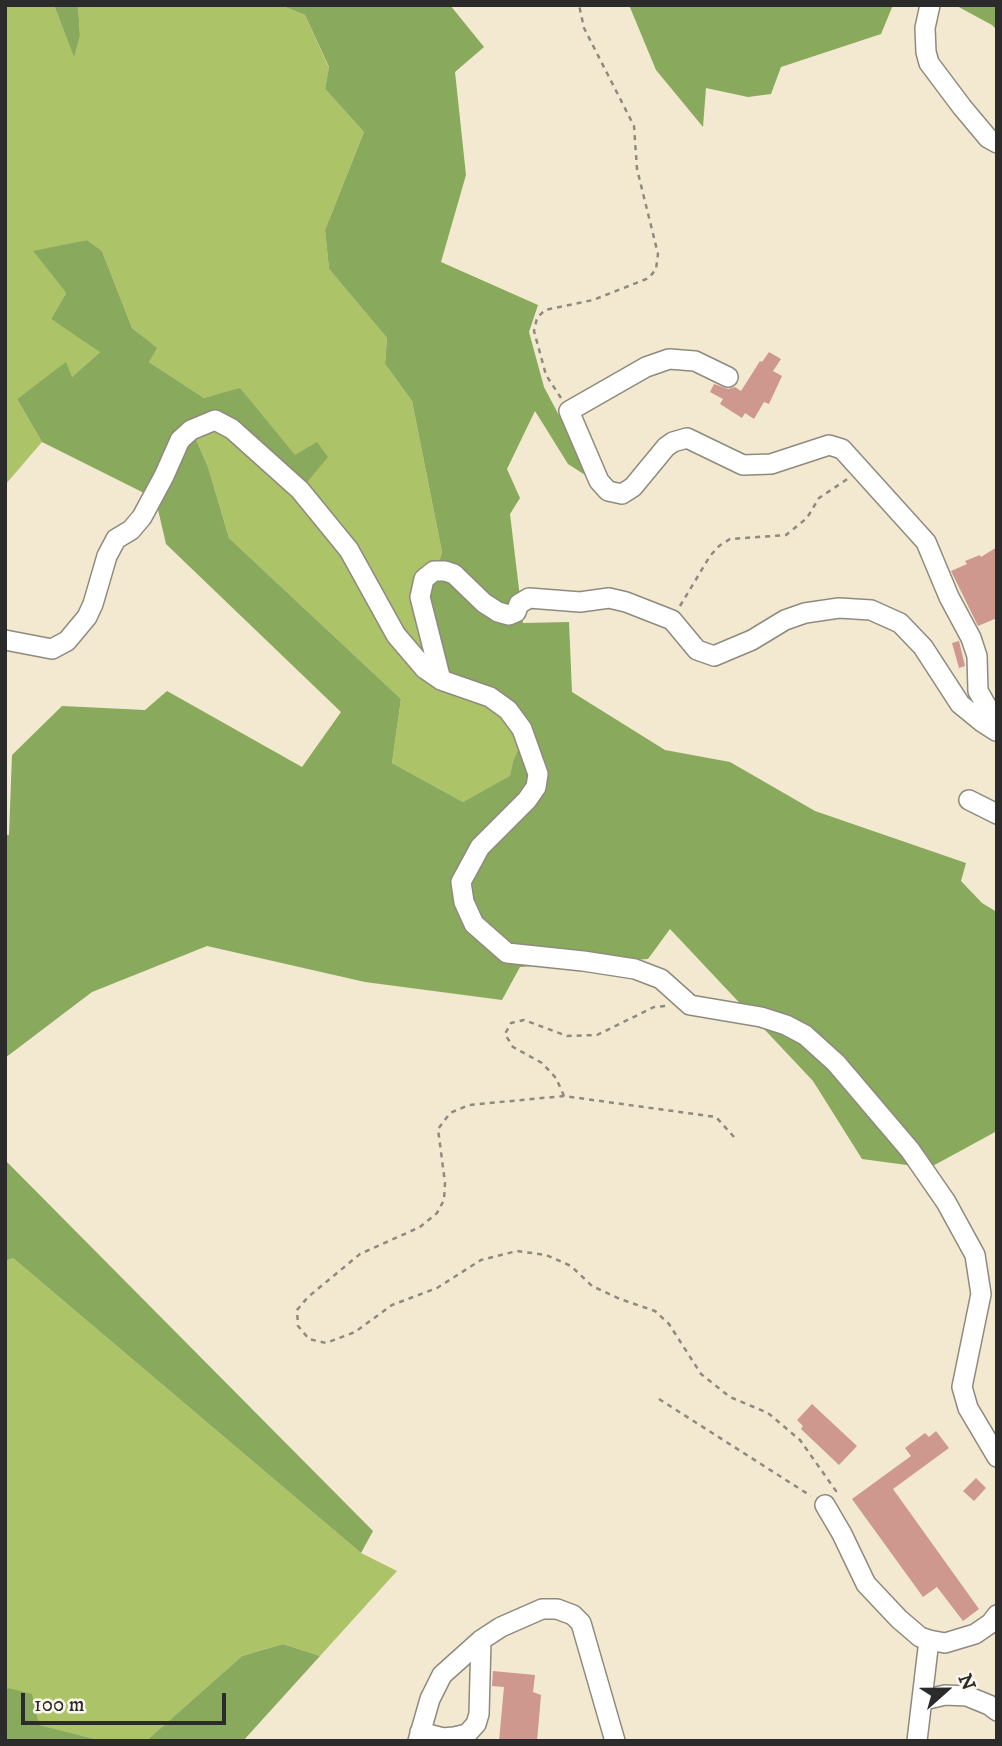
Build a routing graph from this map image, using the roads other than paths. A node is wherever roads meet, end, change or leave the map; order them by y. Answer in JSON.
{"nodes":[{"id":1,"x":930,"y":5,"type":"edge"},
{"id":2,"x":997,"y":143,"type":"edge"},
{"id":3,"x":728,"y":377,"type":"dead end"},
{"id":4,"x":5,"y":640,"type":"edge"},
{"id":5,"x":441,"y":680,"type":"junction"},
{"id":6,"x":997,"y":724,"type":"edge"},
{"id":7,"x":997,"y":731,"type":"edge"},
{"id":8,"x":969,"y":800,"type":"dead end"},
{"id":9,"x":997,"y":814,"type":"edge"},
{"id":10,"x":997,"y":1457,"type":"edge"},
{"id":11,"x":825,"y":1505,"type":"road end"},
{"id":12,"x":997,"y":1615,"type":"edge"},
{"id":13,"x":481,"y":1640,"type":"junction"},
{"id":14,"x":929,"y":1640,"type":"junction"},
{"id":15,"x":924,"y":1700,"type":"junction"},
{"id":16,"x":997,"y":1711,"type":"edge"},
{"id":17,"x":419,"y":1736,"type":"edge"},
{"id":18,"x":615,"y":1741,"type":"edge"},
{"id":19,"x":917,"y":1741,"type":"edge"}],
"edges":[{"from":1,"to":2,"type":"street"},
{"from":3,"to":6,"type":"street"},
{"from":4,"to":5,"type":"street"},
{"from":5,"to":7,"type":"street"},
{"from":5,"to":10,"type":"street"},
{"from":8,"to":9,"type":"street"},
{"from":11,"to":14,"type":"street"},
{"from":12,"to":14,"type":"street"},
{"from":13,"to":17,"type":"street"},
{"from":13,"to":17,"type":"street"},
{"from":13,"to":18,"type":"street"},
{"from":14,"to":15,"type":"street"},
{"from":15,"to":16,"type":"street"},
{"from":15,"to":19,"type":"street"}]}
